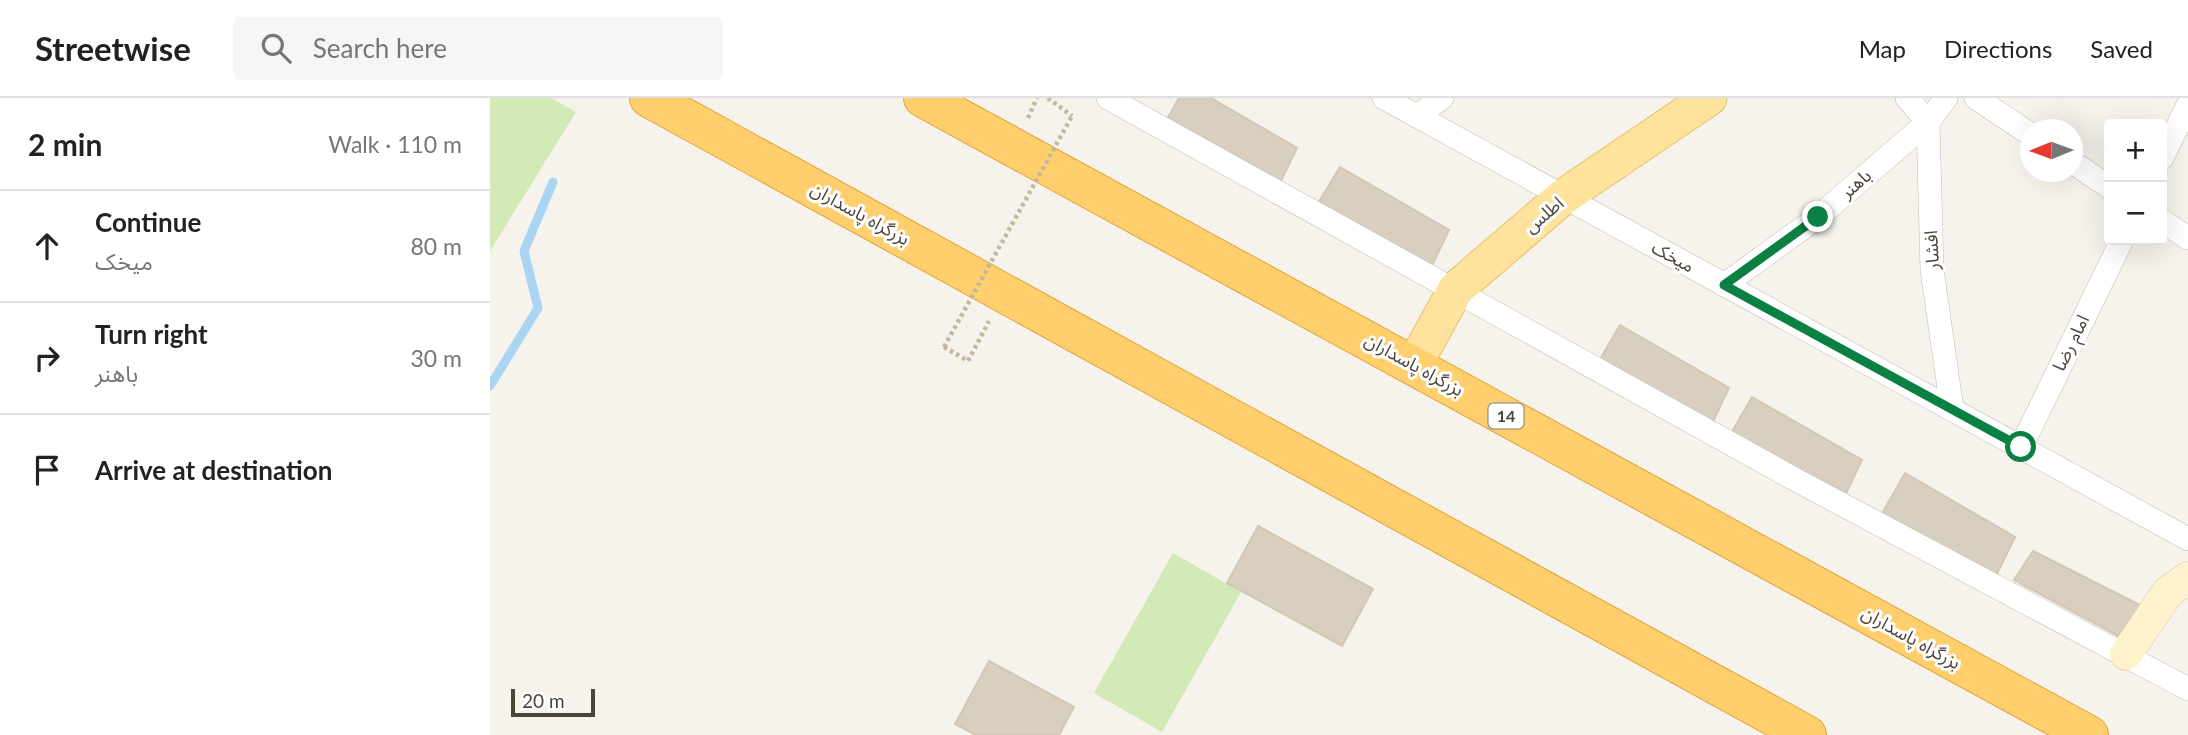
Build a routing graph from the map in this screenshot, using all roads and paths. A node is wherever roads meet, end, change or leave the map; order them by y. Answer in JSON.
{"nodes":[{"id":1,"x":649,"y":98,"type":"edge"},
{"id":2,"x":923,"y":98,"type":"edge"},
{"id":3,"x":1048,"y":98,"type":"edge"},
{"id":4,"x":1108,"y":98,"type":"edge"},
{"id":5,"x":1384,"y":98,"type":"edge"},
{"id":6,"x":1442,"y":98,"type":"edge"},
{"id":7,"x":1709,"y":98,"type":"edge"},
{"id":8,"x":1907,"y":98,"type":"edge"},
{"id":9,"x":1946,"y":98,"type":"edge"},
{"id":10,"x":1976,"y":98,"type":"edge"},
{"id":11,"x":2188,"y":105,"type":"edge"},
{"id":12,"x":1417,"y":116,"type":"junction"},
{"id":13,"x":1928,"y":122,"type":"junction"},
{"id":14,"x":2020,"y":127,"type":"edge"},
{"id":15,"x":2167,"y":148,"type":"edge"},
{"id":16,"x":2083,"y":169,"type":"edge"},
{"id":17,"x":2104,"y":184,"type":"edge"},
{"id":18,"x":1563,"y":197,"type":"junction"},
{"id":19,"x":2167,"y":224,"type":"edge"},
{"id":20,"x":2188,"y":238,"type":"edge"},
{"id":21,"x":2120,"y":245,"type":"edge"},
{"id":22,"x":1724,"y":285,"type":"junction"},
{"id":23,"x":1456,"y":289,"type":"junction"},
{"id":24,"x":1001,"y":292,"type":"junction"},
{"id":25,"x":1414,"y":365,"type":"junction"},
{"id":26,"x":1952,"y":409,"type":"junction"},
{"id":27,"x":2021,"y":447,"type":"junction"},
{"id":28,"x":2188,"y":539,"type":"edge"},
{"id":29,"x":2188,"y":578,"type":"edge"},
{"id":30,"x":2126,"y":654,"type":"junction"},
{"id":31,"x":2188,"y":689,"type":"edge"},
{"id":32,"x":1807,"y":735,"type":"edge"},
{"id":33,"x":2089,"y":735,"type":"edge"}],
"edges":[{"from":1,"to":24,"type":"highway","name":"بزرگراه پاسداران"},
{"from":2,"to":25,"type":"highway","name":"بزرگراه پاسداران","number":"14"},
{"from":3,"to":24,"type":"path","bridge":true},
{"from":4,"to":23,"type":"street"},
{"from":5,"to":12,"type":"street","name":"میخک"},
{"from":6,"to":12,"type":"street"},
{"from":7,"to":18,"type":"main road","name":"اطلس"},
{"from":8,"to":13,"type":"street"},
{"from":9,"to":13,"type":"street","name":"باهنر"},
{"from":10,"to":14,"type":"street"},
{"from":11,"to":15,"type":"street"},
{"from":12,"to":18,"type":"street","name":"میخک"},
{"from":13,"to":22,"type":"street","name":"باهنر"},
{"from":13,"to":26,"type":"street","name":"افشار"},
{"from":16,"to":17,"type":"street"},
{"from":18,"to":22,"type":"street","name":"میخک"},
{"from":18,"to":23,"type":"main road","name":"اطلس"},
{"from":19,"to":20,"type":"street"},
{"from":21,"to":27,"type":"street","name":"امام رضا"},
{"from":22,"to":26,"type":"street","name":"میخک"},
{"from":23,"to":25,"type":"main road","name":"اطلس"},
{"from":23,"to":30,"type":"street"},
{"from":24,"to":32,"type":"highway","name":"بزرگراه پاسداران"},
{"from":25,"to":33,"type":"highway","name":"بزرگراه پاسداران","number":"14"},
{"from":26,"to":27,"type":"street","name":"میخک"},
{"from":27,"to":28,"type":"street","name":"میخک"},
{"from":29,"to":30,"type":"street"},
{"from":30,"to":31,"type":"street"}]}
